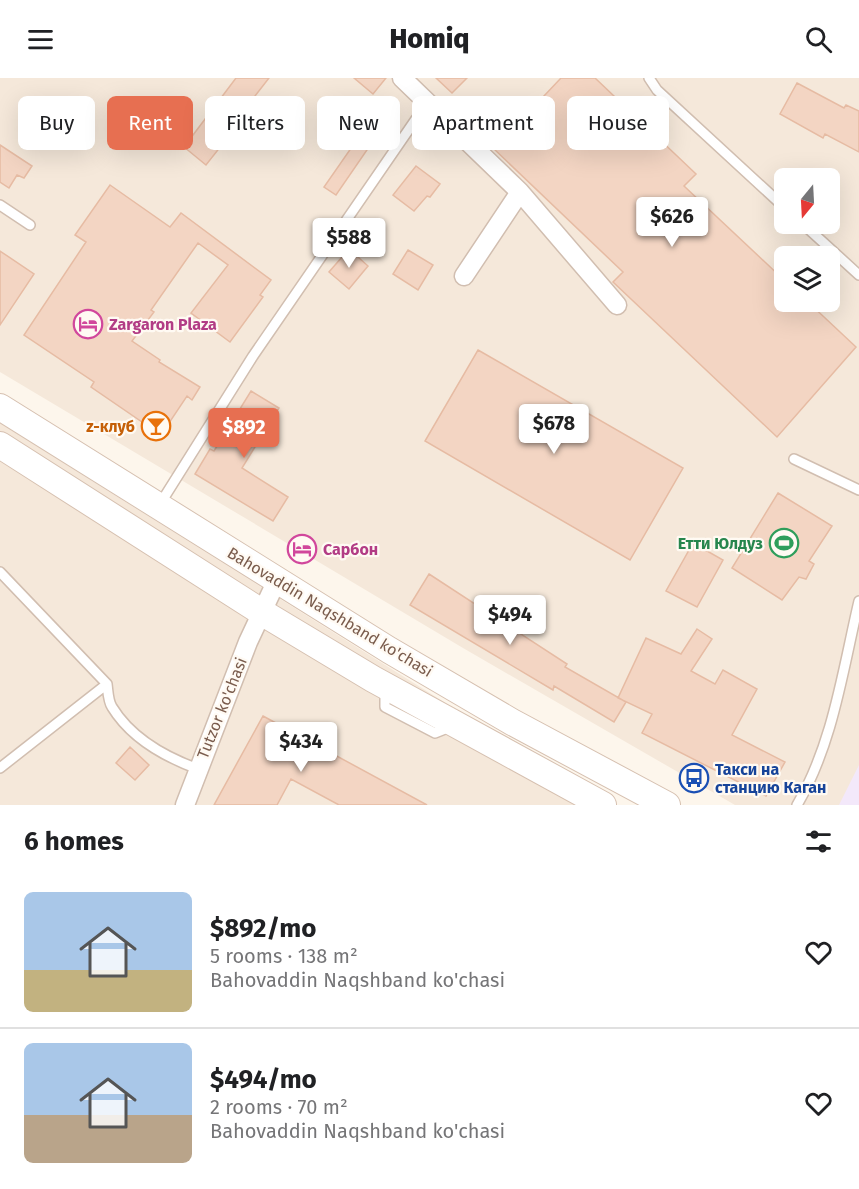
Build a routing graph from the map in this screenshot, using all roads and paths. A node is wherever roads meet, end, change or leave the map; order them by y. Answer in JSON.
{"nodes":[{"id":1,"x":402,"y":78,"type":"edge"},
{"id":2,"x":648,"y":78,"type":"edge"},
{"id":3,"x":412,"y":125,"type":"edge"},
{"id":4,"x":520,"y":192,"type":"junction"},
{"id":5,"x":774,"y":198,"type":"edge"},
{"id":6,"x":0,"y":205,"type":"edge"},
{"id":7,"x":30,"y":225,"type":"dead end"},
{"id":8,"x":814,"y":234,"type":"edge"},
{"id":9,"x":859,"y":275,"type":"edge"},
{"id":10,"x":464,"y":276,"type":"dead end"},
{"id":11,"x":616,"y":305,"type":"dead end"},
{"id":12,"x":0,"y":407,"type":"edge"},
{"id":13,"x":0,"y":445,"type":"edge"},
{"id":14,"x":794,"y":459,"type":"dead end"},
{"id":15,"x":859,"y":490,"type":"edge"},
{"id":16,"x":159,"y":506,"type":"junction"},
{"id":17,"x":0,"y":572,"type":"edge"},
{"id":18,"x":278,"y":580,"type":"junction"},
{"id":19,"x":859,"y":601,"type":"edge"},
{"id":20,"x":263,"y":613,"type":"junction"},
{"id":21,"x":107,"y":684,"type":"junction"},
{"id":22,"x":0,"y":768,"type":"edge"},
{"id":23,"x":198,"y":769,"type":"junction"},
{"id":24,"x":185,"y":805,"type":"edge"},
{"id":25,"x":603,"y":805,"type":"edge"},
{"id":26,"x":667,"y":805,"type":"edge"},
{"id":27,"x":797,"y":805,"type":"edge"}],
"edges":[{"from":1,"to":4,"type":"street"},
{"from":2,"to":5,"type":"lane"},
{"from":3,"to":16,"type":"lane"},
{"from":4,"to":10,"type":"street"},
{"from":4,"to":11,"type":"street"},
{"from":6,"to":7,"type":"lane"},
{"from":8,"to":9,"type":"lane"},
{"from":12,"to":16,"type":"main road","name":"Bahovaddin Naqshband ko'chasi"},
{"from":13,"to":20,"type":"main road","name":"Bahovaddin Naqshband ko'chasi"},
{"from":14,"to":15,"type":"lane"},
{"from":16,"to":18,"type":"main road","name":"Bahovaddin Naqshband ko'chasi"},
{"from":17,"to":21,"type":"lane"},
{"from":18,"to":20,"type":"street","name":"Tutzor ko'chasi"},
{"from":18,"to":26,"type":"main road","name":"Bahovaddin Naqshband ko'chasi"},
{"from":19,"to":27,"type":"lane"},
{"from":20,"to":23,"type":"street","name":"Tutzor ko'chasi"},
{"from":20,"to":25,"type":"main road","name":"Bahovaddin Naqshband ko'chasi"},
{"from":21,"to":22,"type":"lane"},
{"from":21,"to":23,"type":"lane"},
{"from":23,"to":24,"type":"street","name":"Tutzor ko'chasi"}]}
